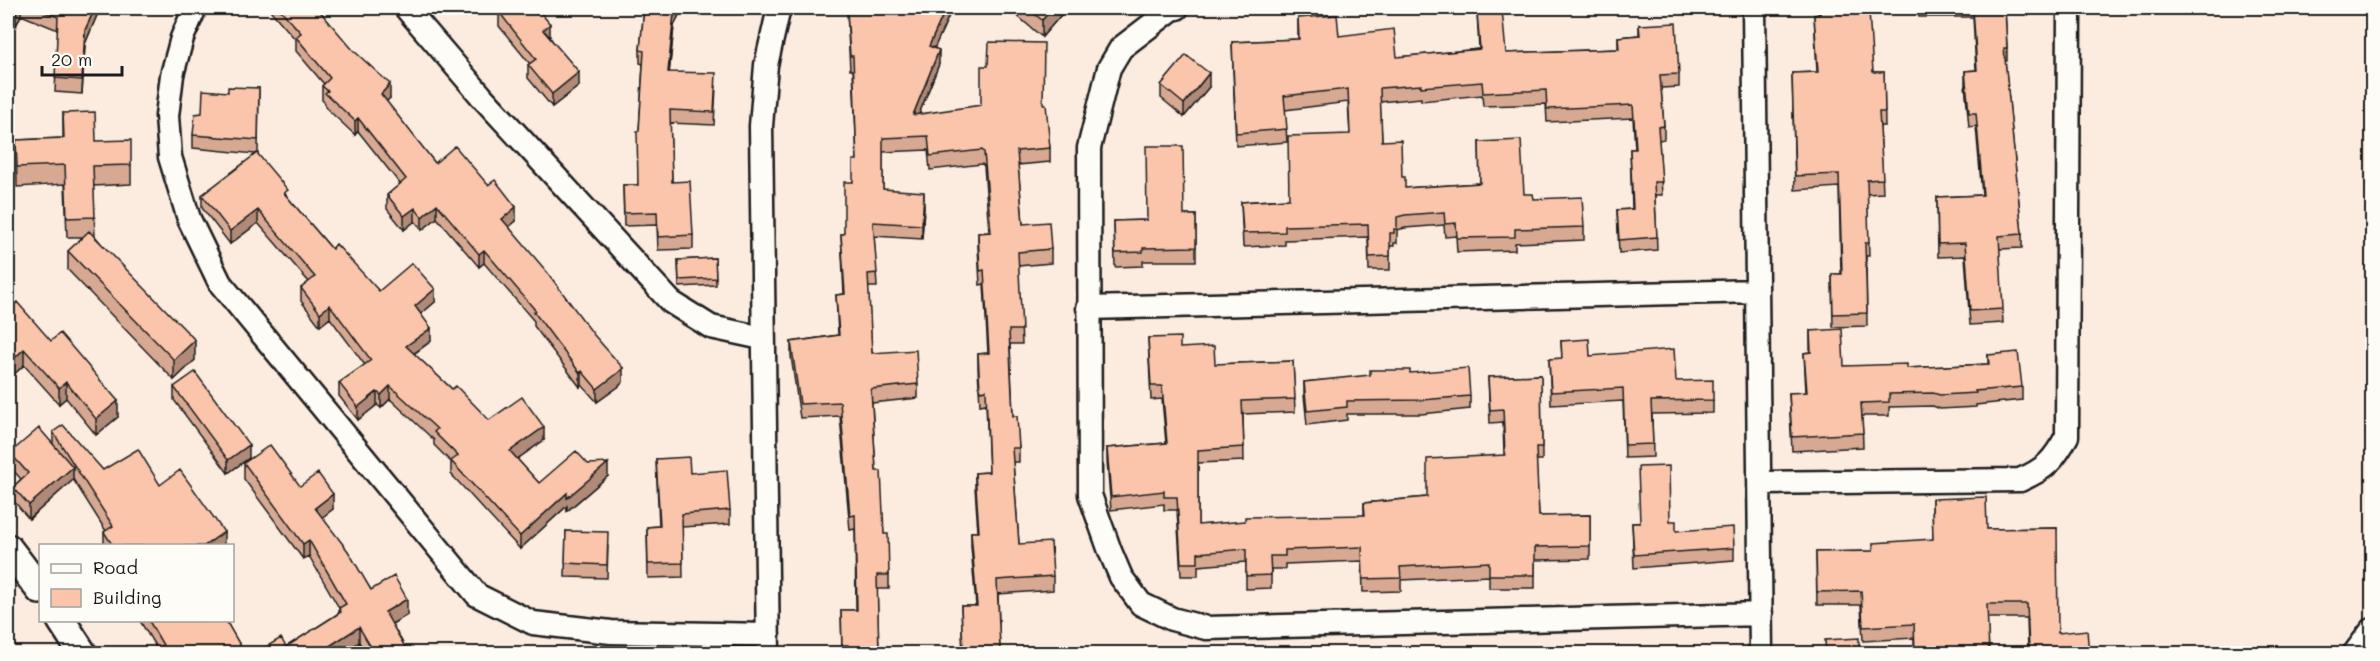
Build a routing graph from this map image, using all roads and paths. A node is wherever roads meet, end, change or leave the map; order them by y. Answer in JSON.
{"nodes":[{"id":1,"x":195,"y":8,"type":"edge"},
{"id":2,"x":406,"y":8,"type":"edge"},
{"id":3,"x":779,"y":8,"type":"edge"},
{"id":4,"x":1178,"y":8,"type":"edge"},
{"id":5,"x":1754,"y":8,"type":"edge"},
{"id":6,"x":2069,"y":8,"type":"edge"},
{"id":7,"x":1757,"y":291,"type":"junction"},
{"id":8,"x":1088,"y":308,"type":"junction"},
{"id":9,"x":762,"y":338,"type":"junction"},
{"id":10,"x":1760,"y":483,"type":"junction"},
{"id":11,"x":8,"y":548,"type":"edge"},
{"id":12,"x":39,"y":589,"type":"edge"},
{"id":13,"x":1761,"y":614,"type":"junction"},
{"id":14,"x":62,"y":622,"type":"edge"},
{"id":15,"x":2373,"y":630,"type":"edge"},
{"id":16,"x":768,"y":644,"type":"edge"},
{"id":17,"x":83,"y":654,"type":"edge"},
{"id":18,"x":1761,"y":654,"type":"edge"},
{"id":19,"x":2354,"y":654,"type":"edge"}],
"edges":[{"from":1,"to":16,"type":"street"},
{"from":2,"to":9,"type":"street"},
{"from":3,"to":9,"type":"street"},
{"from":4,"to":8,"type":"street"},
{"from":5,"to":7,"type":"street"},
{"from":6,"to":10,"type":"street"},
{"from":7,"to":8,"type":"street"},
{"from":7,"to":10,"type":"street"},
{"from":8,"to":13,"type":"street"},
{"from":9,"to":16,"type":"street"},
{"from":10,"to":13,"type":"street"},
{"from":11,"to":12,"type":"street"},
{"from":13,"to":18,"type":"street"},
{"from":14,"to":17,"type":"street"},
{"from":15,"to":19,"type":"street"}]}
